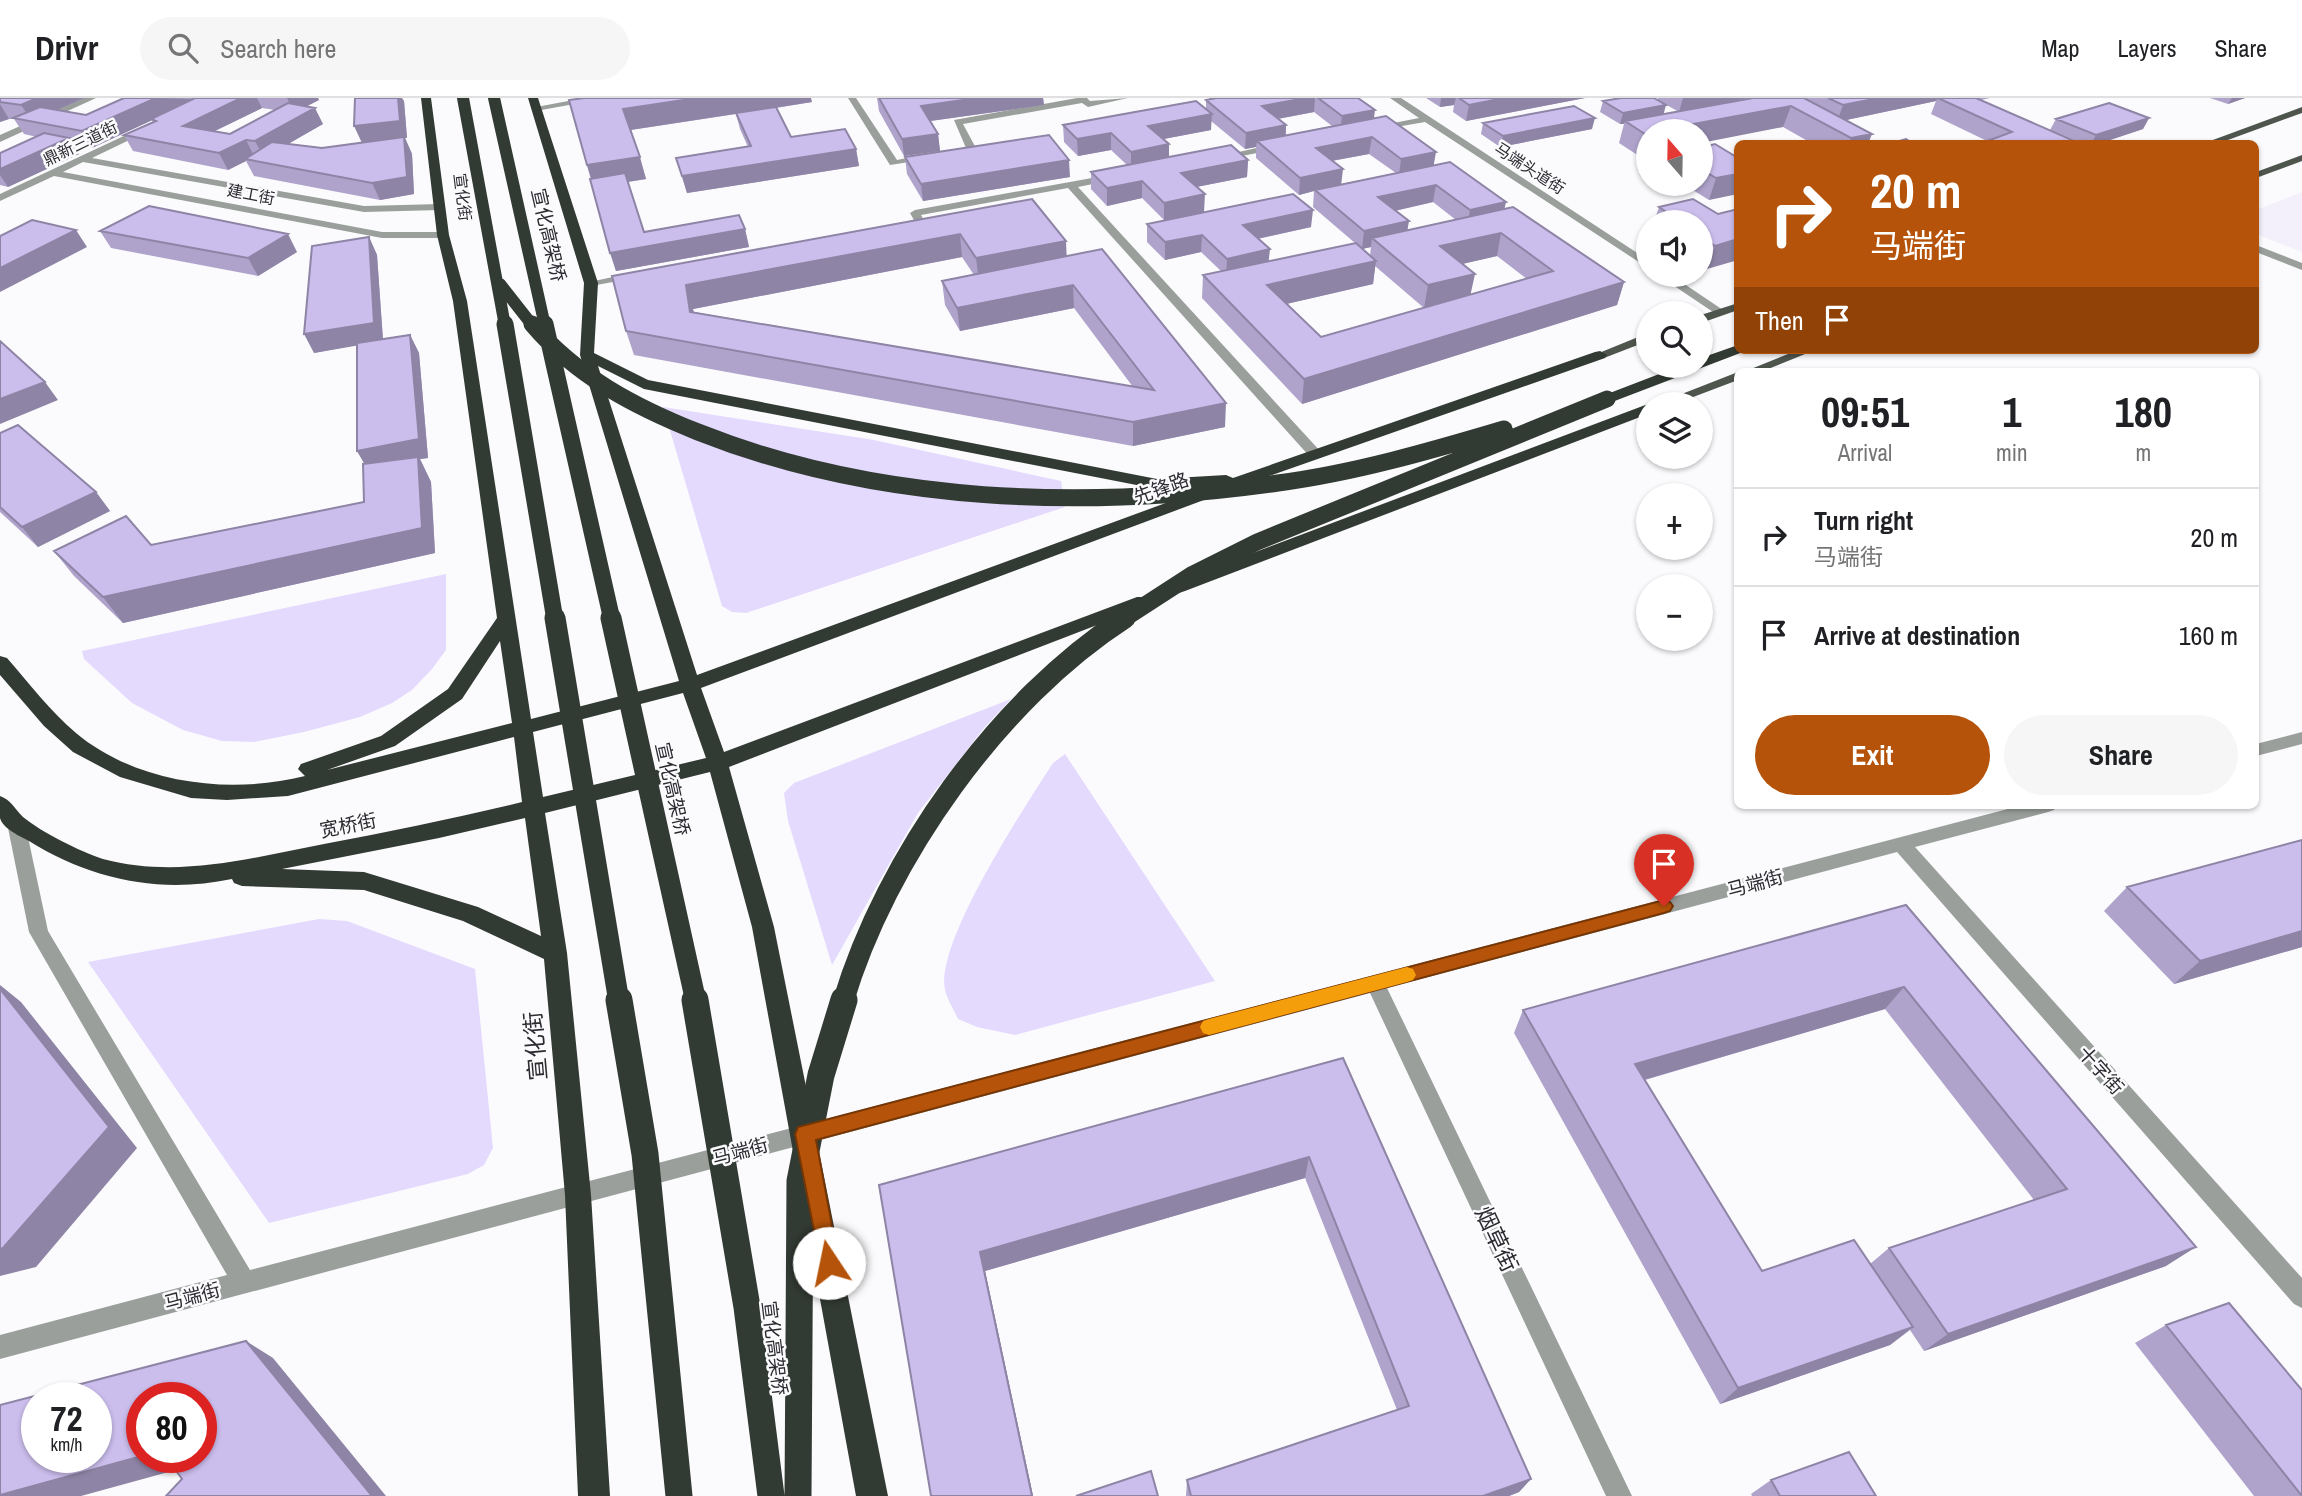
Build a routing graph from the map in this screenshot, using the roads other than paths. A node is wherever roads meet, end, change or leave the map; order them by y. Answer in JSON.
{"nodes":[{"id":1,"x":90,"y":98,"type":"edge"},
{"id":2,"x":426,"y":98,"type":"edge"},
{"id":3,"x":463,"y":98,"type":"edge"},
{"id":4,"x":494,"y":98,"type":"edge"},
{"id":5,"x":604,"y":98,"type":"edge"},
{"id":6,"x":1123,"y":98,"type":"edge"},
{"id":7,"x":1395,"y":98,"type":"edge"},
{"id":8,"x":852,"y":99,"type":"edge"},
{"id":9,"x":1083,"y":99,"type":"edge"},
{"id":10,"x":618,"y":101,"type":"edge"},
{"id":11,"x":534,"y":103,"type":"edge"},
{"id":12,"x":2302,"y":110,"type":"edge"},
{"id":13,"x":1427,"y":120,"type":"junction"},
{"id":14,"x":153,"y":125,"type":"edge"},
{"id":15,"x":1362,"y":131,"type":"edge"},
{"id":16,"x":2,"y":138,"type":"edge"},
{"id":17,"x":2217,"y":140,"type":"edge"},
{"id":18,"x":31,"y":141,"type":"edge"},
{"id":19,"x":1297,"y":143,"type":"edge"},
{"id":20,"x":69,"y":148,"type":"edge"},
{"id":21,"x":95,"y":152,"type":"junction"},
{"id":22,"x":946,"y":154,"type":"edge"},
{"id":23,"x":933,"y":156,"type":"edge"},
{"id":24,"x":2302,"y":158,"type":"edge"},
{"id":25,"x":82,"y":159,"type":"junction"},
{"id":26,"x":1205,"y":160,"type":"edge"},
{"id":27,"x":54,"y":173,"type":"junction"},
{"id":28,"x":2259,"y":174,"type":"edge"},
{"id":29,"x":1124,"y":175,"type":"edge"},
{"id":30,"x":1071,"y":184,"type":"junction"},
{"id":31,"x":0,"y":198,"type":"edge"},
{"id":32,"x":440,"y":207,"type":"junction"},
{"id":33,"x":894,"y":229,"type":"edge"},
{"id":34,"x":443,"y":235,"type":"junction"},
{"id":35,"x":2259,"y":249,"type":"edge"},
{"id":36,"x":1636,"y":257,"type":"edge"},
{"id":37,"x":2302,"y":267,"type":"edge"},
{"id":38,"x":646,"y":274,"type":"edge"},
{"id":39,"x":590,"y":280,"type":"junction"},
{"id":40,"x":498,"y":282,"type":"junction"},
{"id":41,"x":1682,"y":287,"type":"edge"},
{"id":42,"x":1734,"y":307,"type":"edge"},
{"id":43,"x":1720,"y":312,"type":"junction"},
{"id":44,"x":1713,"y":314,"type":"edge"},
{"id":45,"x":1636,"y":342,"type":"edge"},
{"id":46,"x":1734,"y":351,"type":"edge"},
{"id":47,"x":1799,"y":354,"type":"edge"},
{"id":48,"x":587,"y":355,"type":"junction"},
{"id":49,"x":1600,"y":355,"type":"joint"},
{"id":50,"x":1713,"y":358,"type":"edge"},
{"id":51,"x":1760,"y":368,"type":"edge"},
{"id":52,"x":1734,"y":377,"type":"edge"},
{"id":53,"x":1662,"y":378,"type":"edge"},
{"id":54,"x":1695,"y":392,"type":"edge"},
{"id":55,"x":1607,"y":399,"type":"junction"},
{"id":56,"x":1636,"y":414,"type":"edge"},
{"id":57,"x":1316,"y":455,"type":"junction"},
{"id":58,"x":1246,"y":479,"type":"junction"},
{"id":59,"x":507,"y":617,"type":"junction"},
{"id":60,"x":0,"y":663,"type":"edge"},
{"id":61,"x":690,"y":685,"type":"junction"},
{"id":62,"x":523,"y":728,"type":"junction"},
{"id":63,"x":2302,"y":738,"type":"edge"},
{"id":64,"x":2259,"y":749,"type":"edge"},
{"id":65,"x":718,"y":762,"type":"junction"},
{"id":66,"x":232,"y":792,"type":"junction"},
{"id":67,"x":0,"y":804,"type":"edge"},
{"id":68,"x":534,"y":807,"type":"junction"},
{"id":69,"x":2033,"y":809,"type":"edge"},
{"id":70,"x":16,"y":823,"type":"junction"},
{"id":71,"x":1901,"y":844,"type":"junction"},
{"id":72,"x":205,"y":876,"type":"junction"},
{"id":73,"x":555,"y":953,"type":"junction"},
{"id":74,"x":1376,"y":983,"type":"junction"},
{"id":75,"x":805,"y":1134,"type":"junction"},
{"id":76,"x":578,"y":1195,"type":"junction"},
{"id":77,"x":244,"y":1282,"type":"junction"},
{"id":78,"x":2302,"y":1296,"type":"edge"},
{"id":79,"x":0,"y":1347,"type":"edge"},
{"id":80,"x":594,"y":1496,"type":"edge"},
{"id":81,"x":679,"y":1496,"type":"edge"},
{"id":82,"x":771,"y":1496,"type":"edge"},
{"id":83,"x":798,"y":1496,"type":"edge"},
{"id":84,"x":872,"y":1496,"type":"edge"},
{"id":85,"x":1619,"y":1496,"type":"edge"}],
"edges":[{"from":1,"to":16,"type":"street"},
{"from":2,"to":32,"type":"highway","name":"宣化街"},
{"from":3,"to":40,"type":"highway","bridge":true},
{"from":4,"to":82,"type":"highway","name":"宣化高架桥","bridge":true},
{"from":5,"to":10,"type":"street"},
{"from":5,"to":11,"type":"street"},
{"from":6,"to":9,"type":"street"},
{"from":7,"to":13,"type":"street","name":"马端头道街"},
{"from":8,"to":23,"type":"street"},
{"from":9,"to":22,"type":"street"},
{"from":11,"to":39,"type":"highway"},
{"from":12,"to":17,"type":"main road"},
{"from":13,"to":15,"type":"street"},
{"from":13,"to":36,"type":"street","name":"马端头道街"},
{"from":14,"to":21,"type":"street","name":"鼎新三道街"},
{"from":16,"to":18,"type":"street"},
{"from":19,"to":26,"type":"street"},
{"from":20,"to":21,"type":"street"},
{"from":21,"to":25,"type":"street","name":"鼎新三道街"},
{"from":24,"to":28,"type":"main road"},
{"from":25,"to":27,"type":"street","name":"鼎新三道街"},
{"from":25,"to":32,"type":"street","name":"建工街"},
{"from":27,"to":31,"type":"street","name":"鼎新三道街"},
{"from":27,"to":34,"type":"street","name":"建工街"},
{"from":29,"to":30,"type":"street"},
{"from":30,"to":33,"type":"street"},
{"from":30,"to":57,"type":"street"},
{"from":32,"to":34,"type":"highway","name":"宣化街"},
{"from":34,"to":59,"type":"highway","name":"宣化街"},
{"from":35,"to":37,"type":"street"},
{"from":38,"to":39,"type":"street"},
{"from":39,"to":48,"type":"highway"},
{"from":40,"to":55,"type":"highway","bridge":true},
{"from":40,"to":81,"type":"highway","bridge":true},
{"from":41,"to":43,"type":"street"},
{"from":42,"to":43,"type":"main road"},
{"from":43,"to":44,"type":"main road"},
{"from":45,"to":49,"type":"main road","name":"先锋路"},
{"from":46,"to":50,"type":"highway"},
{"from":47,"to":51,"type":"main road"},
{"from":48,"to":58,"type":"highway"},
{"from":48,"to":61,"type":"highway"},
{"from":49,"to":57,"type":"highway","name":"先锋路"},
{"from":52,"to":54,"type":"main road"},
{"from":53,"to":55,"type":"highway"},
{"from":55,"to":83,"type":"highway","bridge":true},
{"from":56,"to":65,"type":"highway"},
{"from":57,"to":58,"type":"highway","name":"先锋路"},
{"from":58,"to":61,"type":"highway","name":"先锋路"},
{"from":59,"to":62,"type":"highway","name":"宣化街"},
{"from":59,"to":66,"type":"highway"},
{"from":60,"to":66,"type":"highway"},
{"from":61,"to":62,"type":"highway"},
{"from":61,"to":65,"type":"highway"},
{"from":62,"to":66,"type":"highway"},
{"from":62,"to":68,"type":"highway","name":"宣化街"},
{"from":63,"to":64,"type":"street"},
{"from":65,"to":68,"type":"highway","name":"宽桥街"},
{"from":65,"to":75,"type":"highway"},
{"from":67,"to":70,"type":"highway","name":"宽桥街"},
{"from":68,"to":72,"type":"highway","name":"宽桥街"},
{"from":68,"to":73,"type":"highway","name":"宣化街"},
{"from":69,"to":71,"type":"street","name":"马端街"},
{"from":70,"to":72,"type":"highway","name":"宽桥街"},
{"from":70,"to":77,"type":"street"},
{"from":71,"to":74,"type":"street","name":"马端街"},
{"from":71,"to":78,"type":"street","name":"十字街"},
{"from":72,"to":73,"type":"highway"},
{"from":73,"to":76,"type":"highway","name":"宣化街"},
{"from":74,"to":75,"type":"street","name":"马端街"},
{"from":74,"to":85,"type":"street","name":"烟草街"},
{"from":75,"to":76,"type":"street","name":"马端街"},
{"from":75,"to":84,"type":"highway"},
{"from":76,"to":77,"type":"street","name":"马端街"},
{"from":76,"to":80,"type":"highway","name":"宣化街"},
{"from":77,"to":79,"type":"street","name":"马端街"}]}
